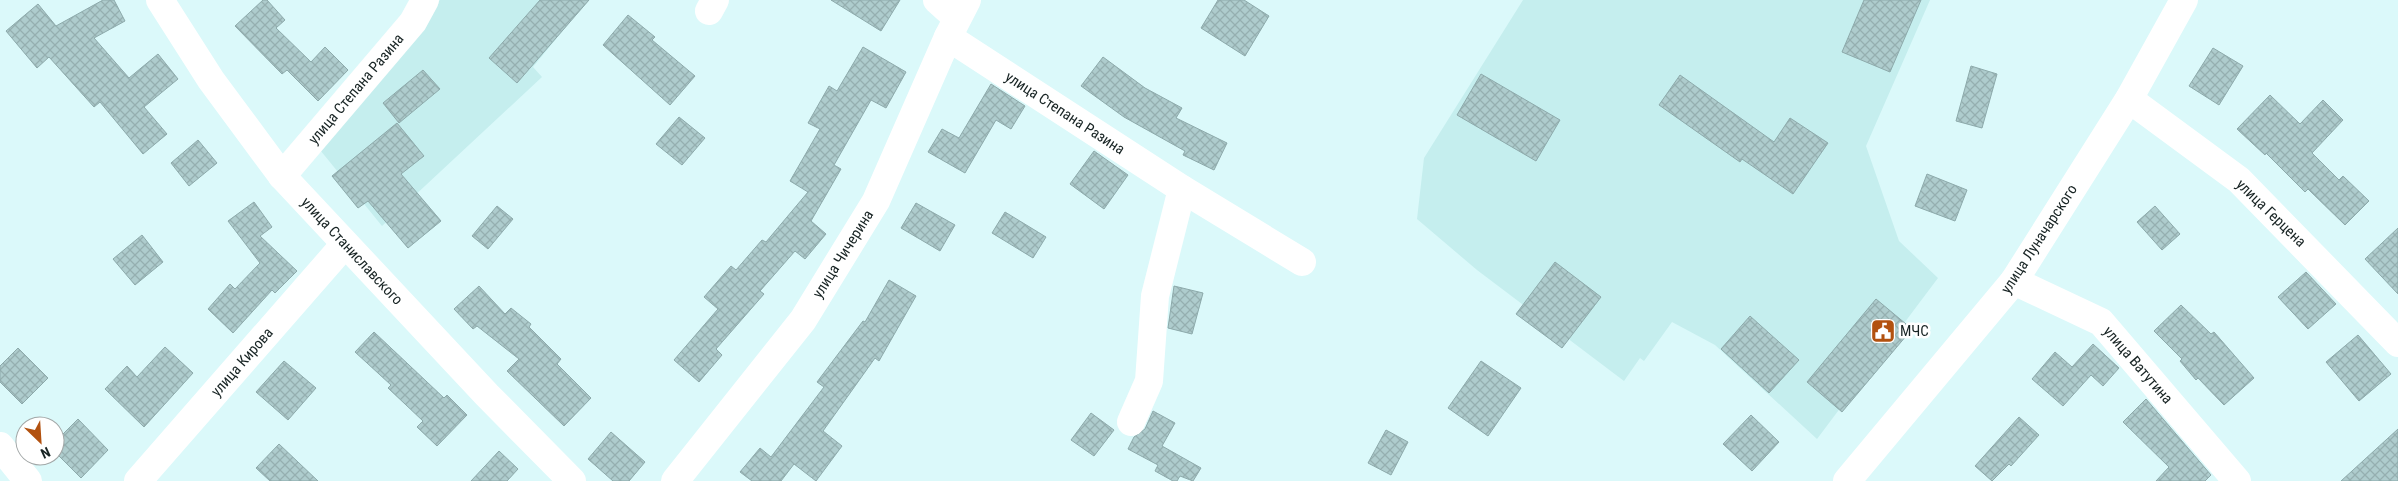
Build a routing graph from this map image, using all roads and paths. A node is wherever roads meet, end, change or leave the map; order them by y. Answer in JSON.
{"nodes":[{"id":1,"x":160,"y":0,"type":"edge"},
{"id":2,"x":425,"y":0,"type":"edge"},
{"id":3,"x":937,"y":0,"type":"edge"},
{"id":4,"x":2184,"y":0,"type":"edge"},
{"id":5,"x":957,"y":18,"type":"edge"},
{"id":6,"x":2129,"y":99,"type":"junction"},
{"id":7,"x":282,"y":176,"type":"junction"},
{"id":8,"x":1182,"y":189,"type":"junction"},
{"id":9,"x":345,"y":244,"type":"junction"},
{"id":10,"x":1302,"y":262,"type":"dead end"},
{"id":11,"x":2014,"y":281,"type":"junction"},
{"id":12,"x":2398,"y":343,"type":"edge"},
{"id":13,"x":1131,"y":422,"type":"dead end"},
{"id":14,"x":0,"y":446,"type":"edge"},
{"id":15,"x":28,"y":481,"type":"edge"},
{"id":16,"x":138,"y":481,"type":"edge"},
{"id":17,"x":572,"y":481,"type":"edge"},
{"id":18,"x":675,"y":481,"type":"edge"},
{"id":19,"x":1847,"y":481,"type":"edge"},
{"id":20,"x":2237,"y":481,"type":"edge"}],
"edges":[{"from":1,"to":7,"type":"street","name":"улица Станиславского"},
{"from":2,"to":7,"type":"street","name":"улица Степана Разина"},
{"from":3,"to":5,"type":"street","name":"улица Степана Разина"},
{"from":4,"to":6,"type":"street","name":"улица Луначарского"},
{"from":5,"to":8,"type":"street","name":"улица Степана Разина"},
{"from":5,"to":18,"type":"street","name":"улица Чичерина"},
{"from":6,"to":11,"type":"street","name":"улица Луначарского"},
{"from":6,"to":12,"type":"street","name":"улица Герцена"},
{"from":7,"to":9,"type":"street","name":"улица Станиславского"},
{"from":8,"to":10,"type":"street","name":"улица Степана Разина"},
{"from":8,"to":13,"type":"street"},
{"from":9,"to":16,"type":"street","name":"улица Кирова"},
{"from":9,"to":17,"type":"street","name":"улица Станиславского"},
{"from":11,"to":19,"type":"street","name":"улица Луначарского"},
{"from":11,"to":20,"type":"street","name":"улица Ватутина"},
{"from":14,"to":15,"type":"street"}]}
